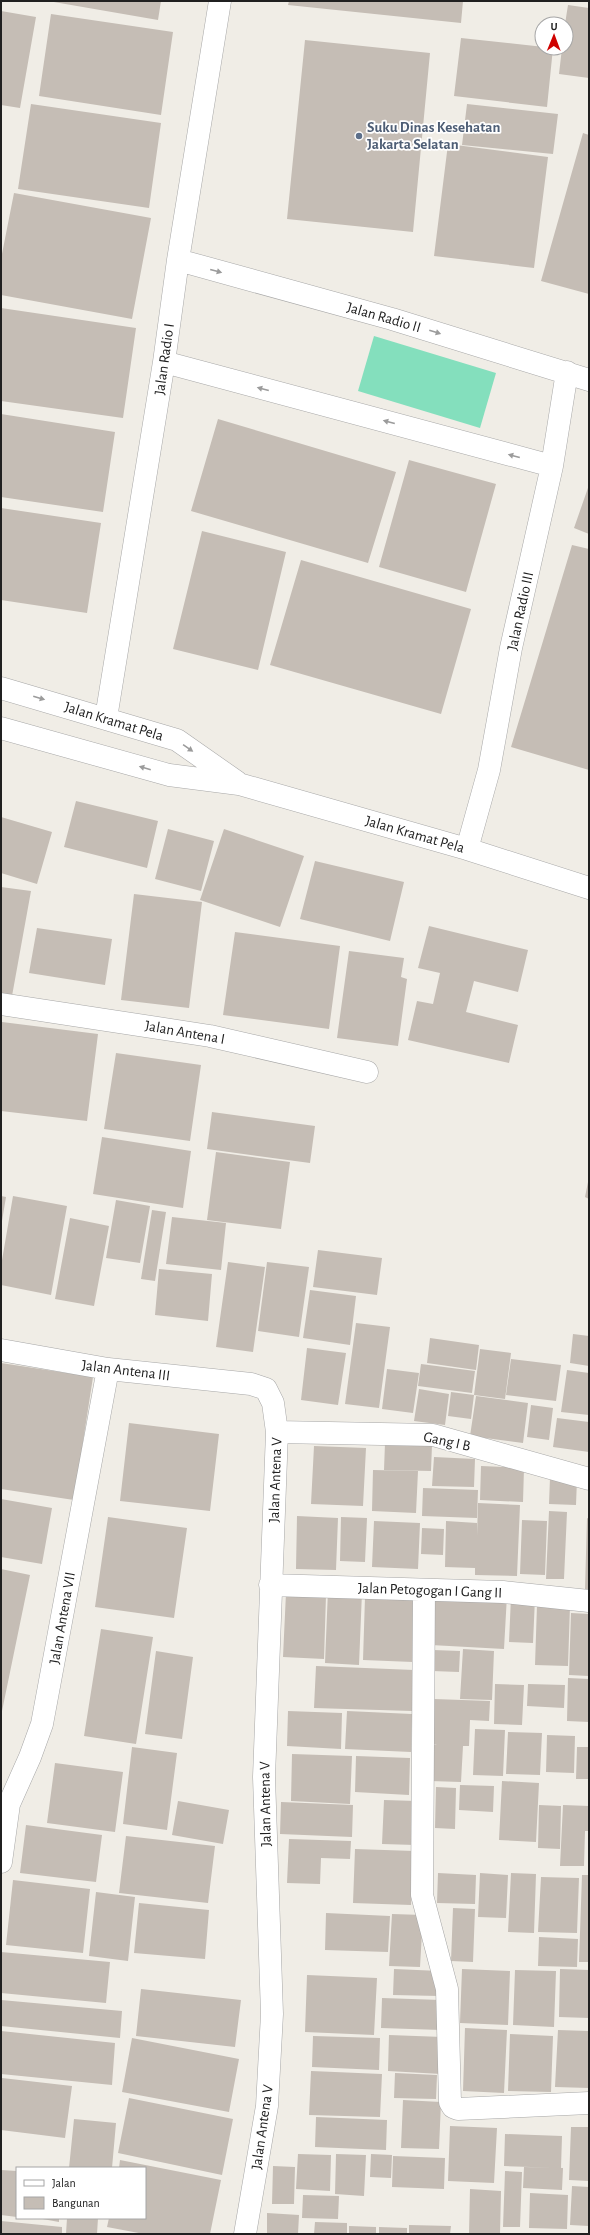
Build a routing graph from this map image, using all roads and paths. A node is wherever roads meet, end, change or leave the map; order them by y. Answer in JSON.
{"nodes":[{"id":1,"x":220,"y":1,"type":"edge"},
{"id":2,"x":178,"y":260,"type":"junction"},
{"id":3,"x":164,"y":362,"type":"junction"},
{"id":4,"x":567,"y":372,"type":"junction"},
{"id":5,"x":589,"y":380,"type":"edge"},
{"id":6,"x":552,"y":466,"type":"junction"},
{"id":7,"x":1,"y":688,"type":"edge"},
{"id":8,"x":106,"y":718,"type":"junction"},
{"id":9,"x":1,"y":728,"type":"edge"},
{"id":10,"x":239,"y":784,"type":"junction"},
{"id":11,"x":467,"y":849,"type":"junction"},
{"id":12,"x":589,"y":888,"type":"edge"},
{"id":13,"x":1,"y":1004,"type":"edge"},
{"id":14,"x":367,"y":1072,"type":"dead end"},
{"id":15,"x":1,"y":1350,"type":"edge"},
{"id":16,"x":108,"y":1369,"type":"junction"},
{"id":17,"x":251,"y":1384,"type":"joint"},
{"id":18,"x":277,"y":1432,"type":"junction"},
{"id":19,"x":589,"y":1479,"type":"edge"},
{"id":20,"x":270,"y":1585,"type":"junction"},
{"id":21,"x":424,"y":1590,"type":"junction"},
{"id":22,"x":589,"y":1602,"type":"edge"},
{"id":23,"x":1,"y":1862,"type":"edge"},
{"id":24,"x":589,"y":2103,"type":"edge"},
{"id":25,"x":245,"y":2234,"type":"edge"}],
"edges":[{"from":1,"to":2,"type":"street","name":"Jalan Radio I"},
{"from":2,"to":3,"type":"street","name":"Jalan Radio I"},
{"from":2,"to":4,"type":"street","name":"Jalan Radio II","one_way":true},
{"from":6,"to":3,"type":"street","one_way":true},
{"from":3,"to":8,"type":"street","name":"Jalan Radio I"},
{"from":4,"to":5,"type":"street","name":"Jalan Radio II"},
{"from":4,"to":6,"type":"street","name":"Jalan Radio III"},
{"from":6,"to":11,"type":"street","name":"Jalan Radio III"},
{"from":7,"to":8,"type":"street","name":"Jalan Kramat Pela","one_way":true},
{"from":8,"to":10,"type":"street","name":"Jalan Kramat Pela","one_way":true},
{"from":10,"to":9,"type":"street","name":"Jalan Kramat Pela","one_way":true},
{"from":10,"to":11,"type":"street","name":"Jalan Kramat Pela"},
{"from":11,"to":12,"type":"street","name":"Jalan Kramat Pela"},
{"from":13,"to":14,"type":"street","name":"Jalan Antena I"},
{"from":15,"to":16,"type":"street","name":"Jalan Antena III"},
{"from":16,"to":17,"type":"street","name":"Jalan Antena III"},
{"from":16,"to":23,"type":"street","name":"Jalan Antena VII"},
{"from":17,"to":18,"type":"street","name":"Jalan Antena V"},
{"from":18,"to":19,"type":"street","name":"Gang I B"},
{"from":18,"to":20,"type":"street","name":"Jalan Antena V"},
{"from":20,"to":21,"type":"street","name":"Jalan Petogogan I Gang II"},
{"from":20,"to":25,"type":"street","name":"Jalan Antena V"},
{"from":21,"to":22,"type":"street","name":"Jalan Petogogan I Gang II"},
{"from":21,"to":24,"type":"street"}]}
